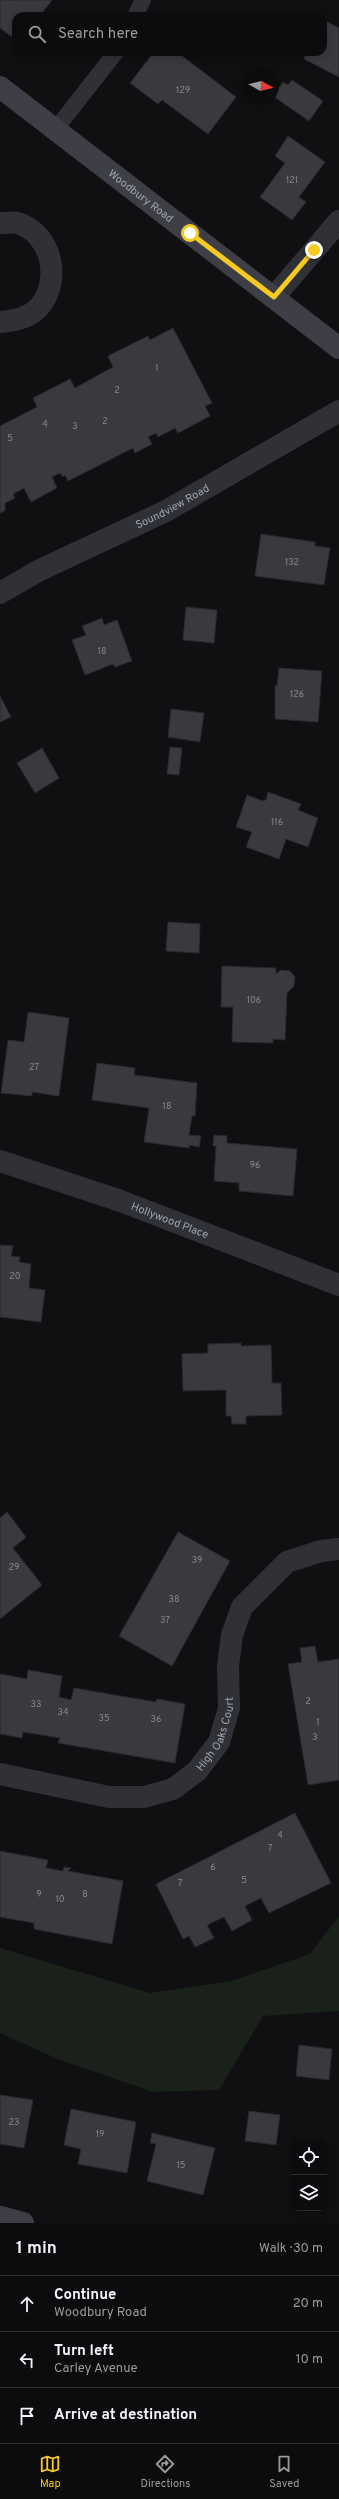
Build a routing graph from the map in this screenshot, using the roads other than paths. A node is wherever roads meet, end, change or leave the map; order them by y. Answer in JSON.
{"nodes":[{"id":1,"x":143,"y":0,"type":"edge"},
{"id":2,"x":137,"y":12,"type":"edge"},
{"id":3,"x":113,"y":56,"type":"edge"},
{"id":4,"x":0,"y":88,"type":"edge"},
{"id":5,"x":55,"y":130,"type":"junction"},
{"id":6,"x":339,"y":221,"type":"edge"},
{"id":7,"x":0,"y":223,"type":"edge"},
{"id":8,"x":274,"y":297,"type":"junction"},
{"id":9,"x":0,"y":322,"type":"edge"},
{"id":10,"x":339,"y":348,"type":"edge"},
{"id":11,"x":339,"y":411,"type":"edge"},
{"id":12,"x":0,"y":593,"type":"edge"},
{"id":13,"x":0,"y":1161,"type":"edge"},
{"id":14,"x":339,"y":1285,"type":"edge"},
{"id":15,"x":339,"y":1549,"type":"edge"},
{"id":16,"x":0,"y":1774,"type":"edge"},
{"id":17,"x":0,"y":2217,"type":"edge"},
{"id":18,"x":22,"y":2223,"type":"edge"}],
"edges":[{"from":1,"to":2,"type":"lane"},
{"from":3,"to":5,"type":"lane"},
{"from":4,"to":5,"type":"main road","name":"Woodbury Road"},
{"from":5,"to":8,"type":"main road","name":"Woodbury Road"},
{"from":6,"to":8,"type":"street"},
{"from":7,"to":9,"type":"street"},
{"from":8,"to":10,"type":"main road","name":"Woodbury Road"},
{"from":11,"to":12,"type":"street","name":"Soundview Road"},
{"from":13,"to":14,"type":"street","name":"Hollywood Place"},
{"from":15,"to":16,"type":"street","name":"High Oaks Court"},
{"from":17,"to":18,"type":"main road"}]}
